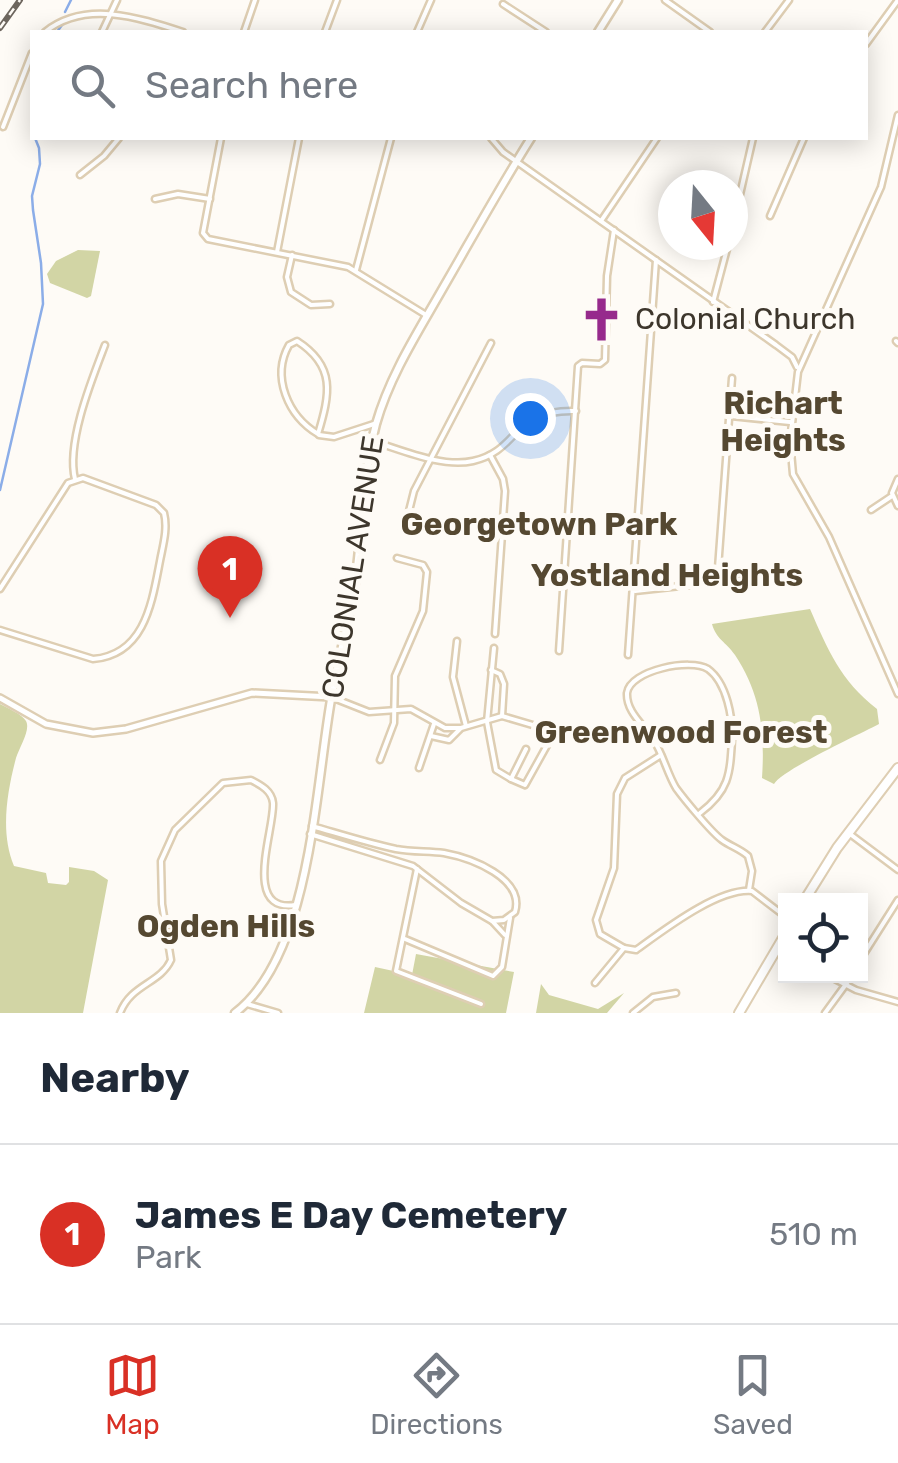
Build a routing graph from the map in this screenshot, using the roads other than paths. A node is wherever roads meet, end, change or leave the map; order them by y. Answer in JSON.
{"nodes":[{"id":1,"x":117,"y":0,"type":"edge"},
{"id":2,"x":255,"y":0,"type":"edge"},
{"id":3,"x":336,"y":0,"type":"edge"},
{"id":4,"x":432,"y":0,"type":"edge"},
{"id":5,"x":618,"y":0,"type":"edge"},
{"id":6,"x":666,"y":0,"type":"edge"},
{"id":7,"x":788,"y":0,"type":"edge"},
{"id":8,"x":898,"y":0,"type":"edge"},
{"id":9,"x":503,"y":4,"type":"dead end"},
{"id":10,"x":112,"y":10,"type":"junction"},
{"id":11,"x":48,"y":30,"type":"edge"},
{"id":12,"x":103,"y":30,"type":"edge"},
{"id":13,"x":169,"y":30,"type":"edge"},
{"id":14,"x":245,"y":30,"type":"edge"},
{"id":15,"x":326,"y":30,"type":"edge"},
{"id":16,"x":418,"y":30,"type":"edge"},
{"id":17,"x":543,"y":30,"type":"edge"},
{"id":18,"x":599,"y":30,"type":"edge"},
{"id":19,"x":707,"y":30,"type":"edge"},
{"id":20,"x":766,"y":30,"type":"edge"},
{"id":21,"x":868,"y":41,"type":"edge"},
{"id":22,"x":30,"y":58,"type":"edge"},
{"id":23,"x":898,"y":114,"type":"edge"},
{"id":24,"x":3,"y":127,"type":"dead end"},
{"id":25,"x":117,"y":140,"type":"edge"},
{"id":26,"x":221,"y":140,"type":"edge"},
{"id":27,"x":299,"y":140,"type":"edge"},
{"id":28,"x":390,"y":140,"type":"edge"},
{"id":29,"x":493,"y":140,"type":"edge"},
{"id":30,"x":530,"y":140,"type":"edge"},
{"id":31,"x":656,"y":140,"type":"edge"},
{"id":32,"x":752,"y":140,"type":"edge"},
{"id":33,"x":803,"y":140,"type":"edge"},
{"id":34,"x":516,"y":161,"type":"junction"},
{"id":35,"x":745,"y":170,"type":"edge"},
{"id":36,"x":80,"y":175,"type":"dead end"},
{"id":37,"x":155,"y":199,"type":"dead end"},
{"id":38,"x":210,"y":199,"type":"junction"},
{"id":39,"x":770,"y":216,"type":"dead end"},
{"id":40,"x":602,"y":222,"type":"junction"},
{"id":41,"x":614,"y":230,"type":"junction"},
{"id":42,"x":277,"y":252,"type":"junction"},
{"id":43,"x":292,"y":255,"type":"junction"},
{"id":44,"x":656,"y":260,"type":"junction"},
{"id":45,"x":724,"y":260,"type":"edge"},
{"id":46,"x":356,"y":270,"type":"junction"},
{"id":47,"x":713,"y":302,"type":"junction"},
{"id":48,"x":330,"y":304,"type":"dead end"},
{"id":49,"x":427,"y":316,"type":"junction"},
{"id":50,"x":492,"y":342,"type":"dead end"},
{"id":51,"x":105,"y":345,"type":"dead end"},
{"id":52,"x":798,"y":372,"type":"junction"},
{"id":53,"x":732,"y":378,"type":"dead end"},
{"id":54,"x":576,"y":411,"type":"junction"},
{"id":55,"x":729,"y":416,"type":"junction"},
{"id":56,"x":790,"y":422,"type":"junction"},
{"id":57,"x":376,"y":423,"type":"junction"},
{"id":58,"x":318,"y":434,"type":"junction"},
{"id":59,"x":372,"y":441,"type":"junction"},
{"id":60,"x":490,"y":455,"type":"junction"},
{"id":61,"x":432,"y":458,"type":"junction"},
{"id":62,"x":75,"y":479,"type":"junction"},
{"id":63,"x":898,"y":479,"type":"edge"},
{"id":64,"x":892,"y":496,"type":"junction"},
{"id":65,"x":898,"y":506,"type":"edge"},
{"id":66,"x":870,"y":510,"type":"dead end"},
{"id":67,"x":407,"y":520,"type":"dead end"},
{"id":68,"x":397,"y":558,"type":"dead end"},
{"id":69,"x":753,"y":578,"type":"dead end"},
{"id":70,"x":718,"y":582,"type":"junction"},
{"id":71,"x":0,"y":589,"type":"edge"},
{"id":72,"x":634,"y":591,"type":"junction"},
{"id":73,"x":0,"y":630,"type":"edge"},
{"id":74,"x":495,"y":634,"type":"dead end"},
{"id":75,"x":456,"y":641,"type":"dead end"},
{"id":76,"x":494,"y":648,"type":"dead end"},
{"id":77,"x":559,"y":652,"type":"dead end"},
{"id":78,"x":628,"y":655,"type":"dead end"},
{"id":79,"x":491,"y":670,"type":"junction"},
{"id":80,"x":898,"y":694,"type":"edge"},
{"id":81,"x":331,"y":697,"type":"junction"},
{"id":82,"x":0,"y":698,"type":"edge"},
{"id":83,"x":396,"y":708,"type":"junction"},
{"id":84,"x":502,"y":716,"type":"junction"},
{"id":85,"x":487,"y":718,"type":"junction"},
{"id":86,"x":434,"y":724,"type":"junction"},
{"id":87,"x":463,"y":727,"type":"junction"},
{"id":88,"x":580,"y":727,"type":"dead end"},
{"id":89,"x":555,"y":731,"type":"junction"},
{"id":90,"x":430,"y":736,"type":"junction"},
{"id":91,"x":526,"y":749,"type":"dead end"},
{"id":92,"x":661,"y":754,"type":"junction"},
{"id":93,"x":380,"y":760,"type":"dead end"},
{"id":94,"x":418,"y":768,"type":"dead end"},
{"id":95,"x":898,"y":768,"type":"edge"},
{"id":96,"x":511,"y":779,"type":"junction"},
{"id":97,"x":700,"y":813,"type":"junction"},
{"id":98,"x":311,"y":830,"type":"junction"},
{"id":99,"x":848,"y":833,"type":"junction"},
{"id":100,"x":418,"y":870,"type":"junction"},
{"id":101,"x":898,"y":870,"type":"edge"},
{"id":102,"x":749,"y":890,"type":"junction"},
{"id":103,"x":809,"y":893,"type":"edge"},
{"id":104,"x":898,"y":900,"type":"edge"},
{"id":105,"x":295,"y":905,"type":"junction"},
{"id":106,"x":778,"y":911,"type":"edge"},
{"id":107,"x":510,"y":918,"type":"junction"},
{"id":108,"x":492,"y":921,"type":"junction"},
{"id":109,"x":505,"y":935,"type":"junction"},
{"id":110,"x":404,"y":939,"type":"junction"},
{"id":111,"x":868,"y":947,"type":"edge"},
{"id":112,"x":624,"y":948,"type":"junction"},
{"id":113,"x":778,"y":952,"type":"edge"},
{"id":114,"x":595,"y":983,"type":"dead end"},
{"id":115,"x":842,"y":983,"type":"edge"},
{"id":116,"x":846,"y":985,"type":"junction"},
{"id":117,"x":676,"y":993,"type":"dead end"},
{"id":118,"x":898,"y":1002,"type":"edge"},
{"id":119,"x":247,"y":1004,"type":"junction"},
{"id":120,"x":481,"y":1004,"type":"dead end"},
{"id":121,"x":120,"y":1013,"type":"edge"},
{"id":122,"x":235,"y":1013,"type":"edge"},
{"id":123,"x":278,"y":1013,"type":"edge"},
{"id":124,"x":633,"y":1013,"type":"edge"},
{"id":125,"x":739,"y":1013,"type":"edge"},
{"id":126,"x":825,"y":1013,"type":"edge"}],
"edges":[{"from":1,"to":10,"type":"street"},
{"from":2,"to":14,"type":"street"},
{"from":3,"to":15,"type":"street"},
{"from":4,"to":16,"type":"street"},
{"from":5,"to":18,"type":"main road"},
{"from":6,"to":19,"type":"street"},
{"from":7,"to":20,"type":"street"},
{"from":8,"to":21,"type":"street"},
{"from":9,"to":17,"type":"street"},
{"from":10,"to":11,"type":"street"},
{"from":10,"to":12,"type":"street"},
{"from":10,"to":13,"type":"street"},
{"from":22,"to":24,"type":"street"},
{"from":23,"to":52,"type":"street"},
{"from":25,"to":36,"type":"street"},
{"from":26,"to":38,"type":"street"},
{"from":27,"to":42,"type":"street"},
{"from":28,"to":46,"type":"street"},
{"from":29,"to":34,"type":"street"},
{"from":30,"to":34,"type":"main road","name":"COLONIAL AVENUE"},
{"from":31,"to":40,"type":"street"},
{"from":32,"to":35,"type":"street"},
{"from":33,"to":39,"type":"street"},
{"from":34,"to":40,"type":"street"},
{"from":34,"to":49,"type":"main road","name":"COLONIAL AVENUE"},
{"from":37,"to":38,"type":"street"},
{"from":38,"to":42,"type":"street"},
{"from":40,"to":41,"type":"street"},
{"from":41,"to":44,"type":"street"},
{"from":41,"to":54,"type":"street"},
{"from":42,"to":43,"type":"street"},
{"from":43,"to":46,"type":"street"},
{"from":43,"to":48,"type":"street"},
{"from":44,"to":47,"type":"street"},
{"from":44,"to":72,"type":"street"},
{"from":45,"to":47,"type":"street"},
{"from":46,"to":49,"type":"street"},
{"from":47,"to":52,"type":"street"},
{"from":49,"to":57,"type":"main road","name":"COLONIAL AVENUE"},
{"from":50,"to":61,"type":"street"},
{"from":51,"to":62,"type":"street"},
{"from":52,"to":56,"type":"street"},
{"from":53,"to":55,"type":"street"},
{"from":54,"to":60,"type":"street"},
{"from":54,"to":77,"type":"street"},
{"from":55,"to":56,"type":"street"},
{"from":55,"to":70,"type":"street"},
{"from":56,"to":80,"type":"street"},
{"from":57,"to":58,"type":"street"},
{"from":57,"to":59,"type":"main road","name":"COLONIAL AVENUE"},
{"from":58,"to":58,"type":"street"},
{"from":59,"to":61,"type":"street"},
{"from":59,"to":81,"type":"main road","name":"COLONIAL AVENUE"},
{"from":60,"to":61,"type":"street"},
{"from":60,"to":74,"type":"street"},
{"from":61,"to":67,"type":"street"},
{"from":62,"to":71,"type":"street"},
{"from":62,"to":73,"type":"street"},
{"from":63,"to":64,"type":"street"},
{"from":64,"to":65,"type":"street"},
{"from":64,"to":66,"type":"street"},
{"from":68,"to":83,"type":"street"},
{"from":69,"to":70,"type":"street"},
{"from":70,"to":72,"type":"street"},
{"from":72,"to":78,"type":"street"},
{"from":75,"to":87,"type":"street"},
{"from":76,"to":79,"type":"street"},
{"from":79,"to":84,"type":"street"},
{"from":79,"to":85,"type":"street"},
{"from":81,"to":82,"type":"street"},
{"from":81,"to":83,"type":"street"},
{"from":81,"to":98,"type":"main road","name":"COLONIAL AVENUE"},
{"from":83,"to":86,"type":"street"},
{"from":83,"to":93,"type":"street"},
{"from":84,"to":85,"type":"street"},
{"from":84,"to":89,"type":"street"},
{"from":85,"to":87,"type":"street"},
{"from":85,"to":96,"type":"street"},
{"from":86,"to":87,"type":"street"},
{"from":86,"to":90,"type":"street"},
{"from":87,"to":90,"type":"street"},
{"from":88,"to":89,"type":"street"},
{"from":89,"to":96,"type":"street"},
{"from":90,"to":94,"type":"street"},
{"from":91,"to":96,"type":"street"},
{"from":92,"to":97,"type":"street"},
{"from":92,"to":97,"type":"street"},
{"from":92,"to":112,"type":"street"},
{"from":95,"to":99,"type":"main road"},
{"from":97,"to":102,"type":"street"},
{"from":98,"to":100,"type":"street"},
{"from":98,"to":105,"type":"main road","name":"COLONIAL AVENUE"},
{"from":98,"to":107,"type":"street"},
{"from":99,"to":101,"type":"street"},
{"from":99,"to":103,"type":"main road"},
{"from":100,"to":108,"type":"street"},
{"from":100,"to":110,"type":"street"},
{"from":102,"to":106,"type":"street"},
{"from":102,"to":112,"type":"street"},
{"from":104,"to":111,"type":"street"},
{"from":105,"to":119,"type":"main road","name":"COLONIAL AVENUE"},
{"from":105,"to":121,"type":"street"},
{"from":107,"to":108,"type":"street"},
{"from":107,"to":109,"type":"street"},
{"from":108,"to":109,"type":"street"},
{"from":109,"to":110,"type":"street"},
{"from":110,"to":120,"type":"street"},
{"from":112,"to":114,"type":"street"},
{"from":113,"to":125,"type":"main road"},
{"from":115,"to":116,"type":"street"},
{"from":116,"to":118,"type":"street"},
{"from":116,"to":126,"type":"street"},
{"from":117,"to":124,"type":"street"},
{"from":119,"to":122,"type":"main road","name":"COLONIAL AVENUE"},
{"from":119,"to":123,"type":"street"}]}
